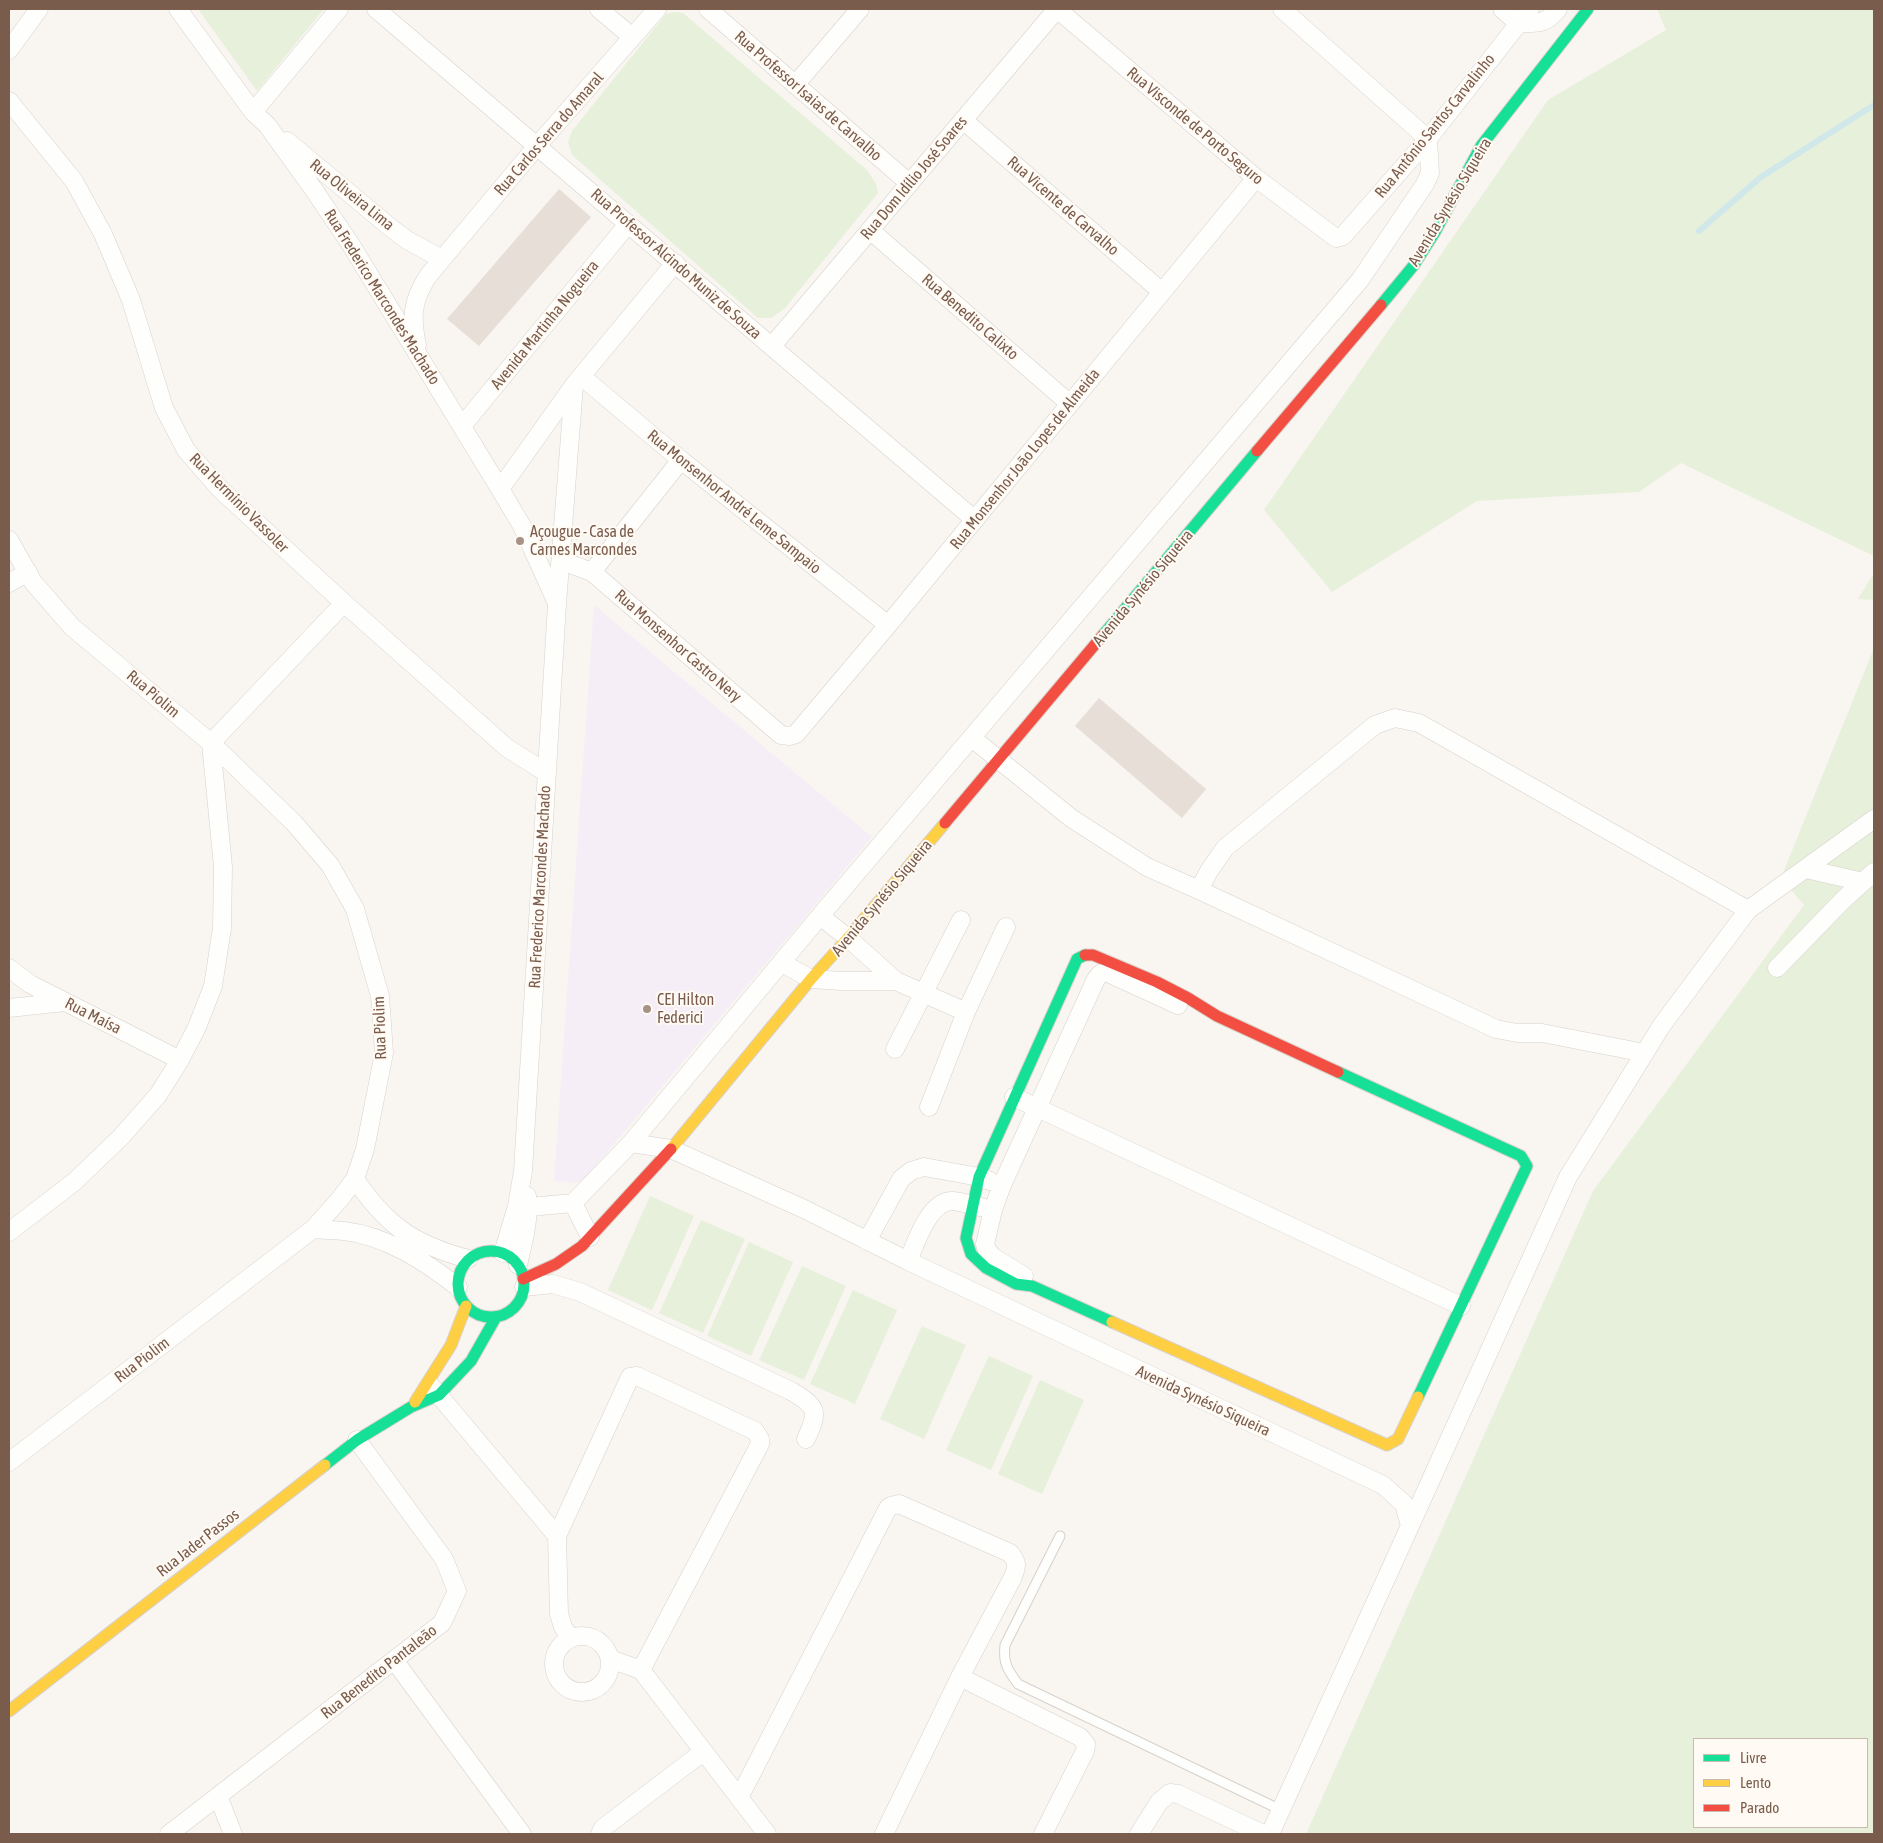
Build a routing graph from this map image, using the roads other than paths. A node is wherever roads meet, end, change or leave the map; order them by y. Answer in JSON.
{"nodes":[{"id":1,"x":40,"y":9,"type":"edge"},
{"id":2,"x":178,"y":9,"type":"edge"},
{"id":3,"x":339,"y":9,"type":"edge"},
{"id":4,"x":376,"y":9,"type":"edge"},
{"id":5,"x":599,"y":9,"type":"edge"},
{"id":6,"x":657,"y":9,"type":"edge"},
{"id":7,"x":708,"y":9,"type":"edge"},
{"id":8,"x":860,"y":9,"type":"edge"},
{"id":9,"x":1057,"y":9,"type":"edge"},
{"id":10,"x":1282,"y":9,"type":"edge"},
{"id":11,"x":1502,"y":9,"type":"edge"},
{"id":12,"x":1530,"y":9,"type":"edge"},
{"id":13,"x":1558,"y":9,"type":"edge"},
{"id":14,"x":1588,"y":9,"type":"edge"},
{"id":15,"x":1518,"y":23,"type":"junction"},
{"id":16,"x":632,"y":36,"type":"junction"},
{"id":17,"x":9,"y":50,"type":"edge"},
{"id":18,"x":795,"y":85,"type":"junction"},
{"id":19,"x":9,"y":101,"type":"edge"},
{"id":20,"x":253,"y":112,"type":"junction"},
{"id":21,"x":963,"y":120,"type":"junction"},
{"id":22,"x":267,"y":125,"type":"junction"},
{"id":23,"x":1428,"y":139,"type":"junction"},
{"id":24,"x":538,"y":146,"type":"junction"},
{"id":25,"x":1256,"y":178,"type":"junction"},
{"id":26,"x":909,"y":184,"type":"junction"},
{"id":27,"x":628,"y":224,"type":"junction"},
{"id":28,"x":870,"y":230,"type":"junction"},
{"id":29,"x":1336,"y":238,"type":"joint"},
{"id":30,"x":442,"y":259,"type":"junction"},
{"id":31,"x":675,"y":263,"type":"junction"},
{"id":32,"x":1162,"y":292,"type":"junction"},
{"id":33,"x":772,"y":346,"type":"junction"},
{"id":34,"x":421,"y":359,"type":"junction"},
{"id":35,"x":578,"y":380,"type":"junction"},
{"id":36,"x":1070,"y":404,"type":"junction"},
{"id":37,"x":462,"y":426,"type":"junction"},
{"id":38,"x":680,"y":460,"type":"junction"},
{"id":39,"x":500,"y":489,"type":"junction"},
{"id":40,"x":975,"y":520,"type":"junction"},
{"id":41,"x":9,"y":540,"type":"edge"},
{"id":42,"x":562,"y":561,"type":"junction"},
{"id":43,"x":28,"y":572,"type":"junction"},
{"id":44,"x":592,"y":572,"type":"junction"},
{"id":45,"x":9,"y":583,"type":"edge"},
{"id":46,"x":344,"y":603,"type":"junction"},
{"id":47,"x":557,"y":604,"type":"junction"},
{"id":48,"x":888,"y":625,"type":"junction"},
{"id":49,"x":790,"y":736,"type":"joint"},
{"id":50,"x":972,"y":738,"type":"junction"},
{"id":51,"x":211,"y":743,"type":"junction"},
{"id":52,"x":998,"y":759,"type":"junction"},
{"id":53,"x":547,"y":773,"type":"junction"},
{"id":54,"x":1874,"y":820,"type":"edge"},
{"id":55,"x":1806,"y":869,"type":"junction"},
{"id":56,"x":1869,"y":877,"type":"edge"},
{"id":57,"x":1199,"y":890,"type":"junction"},
{"id":58,"x":1748,"y":910,"type":"junction"},
{"id":59,"x":820,"y":916,"type":"junction"},
{"id":60,"x":961,"y":920,"type":"dead end"},
{"id":61,"x":1006,"y":927,"type":"dead end"},
{"id":62,"x":848,"y":938,"type":"junction"},
{"id":63,"x":782,"y":963,"type":"junction"},
{"id":64,"x":9,"y":968,"type":"edge"},
{"id":65,"x":1777,"y":968,"type":"dead end"},
{"id":66,"x":811,"y":979,"type":"junction"},
{"id":67,"x":896,"y":981,"type":"junction"},
{"id":68,"x":924,"y":994,"type":"junction"},
{"id":69,"x":66,"y":1002,"type":"junction"},
{"id":70,"x":9,"y":1008,"type":"edge"},
{"id":71,"x":966,"y":1012,"type":"junction"},
{"id":72,"x":1217,"y":1016,"type":"junction"},
{"id":73,"x":895,"y":1049,"type":"dead end"},
{"id":74,"x":1644,"y":1053,"type":"junction"},
{"id":75,"x":180,"y":1060,"type":"junction"},
{"id":76,"x":1014,"y":1097,"type":"junction"},
{"id":77,"x":929,"y":1107,"type":"dead end"},
{"id":78,"x":1038,"y":1108,"type":"junction"},
{"id":79,"x":631,"y":1143,"type":"junction"},
{"id":80,"x":671,"y":1149,"type":"junction"},
{"id":81,"x":979,"y":1177,"type":"junction"},
{"id":82,"x":355,"y":1178,"type":"junction"},
{"id":83,"x":1002,"y":1185,"type":"junction"},
{"id":84,"x":573,"y":1203,"type":"junction"},
{"id":85,"x":972,"y":1205,"type":"junction"},
{"id":86,"x":523,"y":1207,"type":"junction"},
{"id":87,"x":993,"y":1210,"type":"junction"},
{"id":88,"x":313,"y":1230,"type":"junction"},
{"id":89,"x":9,"y":1232,"type":"edge"},
{"id":90,"x":590,"y":1237,"type":"junction"},
{"id":91,"x":868,"y":1241,"type":"junction"},
{"id":92,"x":503,"y":1254,"type":"junction"},
{"id":93,"x":468,"y":1259,"type":"junction"},
{"id":94,"x":908,"y":1261,"type":"junction"},
{"id":95,"x":522,"y":1277,"type":"junction"},
{"id":96,"x":1032,"y":1286,"type":"junction"},
{"id":97,"x":458,"y":1287,"type":"junction"},
{"id":98,"x":466,"y":1306,"type":"junction"},
{"id":99,"x":1461,"y":1306,"type":"junction"},
{"id":100,"x":496,"y":1317,"type":"junction"},
{"id":101,"x":433,"y":1389,"type":"junction"},
{"id":102,"x":806,"y":1439,"type":"dead end"},
{"id":103,"x":357,"y":1440,"type":"junction"},
{"id":104,"x":9,"y":1462,"type":"edge"},
{"id":105,"x":1410,"y":1526,"type":"junction"},
{"id":106,"x":557,"y":1536,"type":"junction"},
{"id":107,"x":1060,"y":1536,"type":"dead end"},
{"id":108,"x":570,"y":1638,"type":"junction"},
{"id":109,"x":610,"y":1659,"type":"junction"},
{"id":110,"x":394,"y":1660,"type":"junction"},
{"id":111,"x":641,"y":1670,"type":"junction"},
{"id":112,"x":960,"y":1677,"type":"junction"},
{"id":113,"x":9,"y":1711,"type":"edge"},
{"id":114,"x":703,"y":1752,"type":"junction"},
{"id":115,"x":218,"y":1796,"type":"junction"},
{"id":116,"x":740,"y":1798,"type":"junction"},
{"id":117,"x":1281,"y":1810,"type":"junction"},
{"id":118,"x":169,"y":1834,"type":"edge"},
{"id":119,"x":233,"y":1834,"type":"edge"},
{"id":120,"x":522,"y":1834,"type":"edge"},
{"id":121,"x":600,"y":1834,"type":"edge"},
{"id":122,"x":767,"y":1834,"type":"edge"},
{"id":123,"x":884,"y":1834,"type":"edge"},
{"id":124,"x":1043,"y":1834,"type":"edge"},
{"id":125,"x":1139,"y":1834,"type":"edge"},
{"id":126,"x":1262,"y":1834,"type":"edge"},
{"id":127,"x":1270,"y":1834,"type":"edge"}],
"edges":[{"from":1,"to":17,"type":"street"},
{"from":2,"to":20,"type":"street","name":"Rua Frederico Marcondes Machado"},
{"from":3,"to":20,"type":"street"},
{"from":4,"to":24,"type":"street","name":"Rua Professor Alcindo Muniz de Souza"},
{"from":5,"to":16,"type":"street"},
{"from":6,"to":16,"type":"street","name":"Rua Carlos Serra do Amaral"},
{"from":7,"to":18,"type":"street","name":"Rua Professor Isaias de Carvalho"},
{"from":8,"to":18,"type":"street"},
{"from":9,"to":21,"type":"street","name":"Rua Dom Idílio José Soares"},
{"from":9,"to":25,"type":"street","name":"Rua Visconde de Porto Seguro"},
{"from":10,"to":23,"type":"street"},
{"from":11,"to":15,"type":"street"},
{"from":12,"to":15,"type":"street","name":"Rua Antônio Santos Carvalinho"},
{"from":13,"to":15,"type":"street"},
{"from":14,"to":52,"type":"street","name":"Avenida Synésio Siqueira"},
{"from":15,"to":23,"type":"street","name":"Rua Antônio Santos Carvalinho"},
{"from":16,"to":24,"type":"street","name":"Rua Carlos Serra do Amaral"},
{"from":18,"to":26,"type":"street","name":"Rua Professor Isaias de Carvalho"},
{"from":19,"to":46,"type":"street","name":"Rua Hermínio Vassoler"},
{"from":20,"to":22,"type":"street","name":"Rua Frederico Marcondes Machado"},
{"from":21,"to":26,"type":"street","name":"Rua Dom Idílio José Soares"},
{"from":21,"to":32,"type":"street","name":"Rua Vicente de Carvalho"},
{"from":22,"to":30,"type":"street","name":"Rua Oliveira Lima"},
{"from":22,"to":34,"type":"street","name":"Rua Frederico Marcondes Machado"},
{"from":23,"to":29,"type":"street","name":"Rua Antônio Santos Carvalinho"},
{"from":23,"to":50,"type":"street","name":"Avenida Synésio Siqueira"},
{"from":24,"to":27,"type":"street","name":"Rua Professor Alcindo Muniz de Souza"},
{"from":24,"to":30,"type":"street","name":"Rua Carlos Serra do Amaral"},
{"from":25,"to":29,"type":"street","name":"Rua Visconde de Porto Seguro"},
{"from":25,"to":32,"type":"street","name":"Rua Monsenhor João Lopes de Almeida"},
{"from":26,"to":28,"type":"street","name":"Rua Dom Idílio José Soares"},
{"from":27,"to":31,"type":"street","name":"Rua Professor Alcindo Muniz de Souza"},
{"from":27,"to":37,"type":"street","name":"Avenida Martinha Nogueira"},
{"from":28,"to":33,"type":"street","name":"Rua Dom Idílio José Soares"},
{"from":28,"to":36,"type":"street","name":"Rua Benedito Calixto"},
{"from":30,"to":34,"type":"street","name":"Rua Carlos Serra do Amaral"},
{"from":31,"to":33,"type":"street","name":"Rua Professor Alcindo Muniz de Souza"},
{"from":31,"to":35,"type":"street"},
{"from":32,"to":36,"type":"street","name":"Rua Monsenhor João Lopes de Almeida"},
{"from":33,"to":40,"type":"street","name":"Rua Professor Alcindo Muniz de Souza"},
{"from":34,"to":37,"type":"street","name":"Rua Frederico Marcondes Machado"},
{"from":35,"to":38,"type":"street","name":"Rua Monsenhor André Leme Sampaio"},
{"from":35,"to":39,"type":"street"},
{"from":35,"to":42,"type":"street","name":"Rua Frederico Marcondes Machado"},
{"from":36,"to":40,"type":"street","name":"Rua Monsenhor João Lopes de Almeida"},
{"from":37,"to":39,"type":"street","name":"Rua Frederico Marcondes Machado"},
{"from":38,"to":44,"type":"street"},
{"from":38,"to":48,"type":"street","name":"Rua Monsenhor André Leme Sampaio"},
{"from":39,"to":47,"type":"street","name":"Rua Frederico Marcondes Machado"},
{"from":40,"to":48,"type":"street","name":"Rua Monsenhor João Lopes de Almeida"},
{"from":41,"to":43,"type":"street","name":"Rua Piolim"},
{"from":42,"to":44,"type":"street","name":"Rua Monsenhor Castro Nery"},
{"from":42,"to":47,"type":"street","name":"Rua Frederico Marcondes Machado"},
{"from":43,"to":45,"type":"street"},
{"from":43,"to":51,"type":"street","name":"Rua Piolim"},
{"from":44,"to":49,"type":"street","name":"Rua Monsenhor Castro Nery"},
{"from":46,"to":51,"type":"street"},
{"from":46,"to":53,"type":"street","name":"Rua Hermínio Vassoler"},
{"from":47,"to":53,"type":"street","name":"Rua Frederico Marcondes Machado"},
{"from":48,"to":49,"type":"street","name":"Rua Monsenhor João Lopes de Almeida"},
{"from":50,"to":52,"type":"street"},
{"from":50,"to":59,"type":"street","name":"Avenida Synésio Siqueira"},
{"from":51,"to":75,"type":"street"},
{"from":51,"to":82,"type":"street","name":"Rua Piolim"},
{"from":52,"to":57,"type":"street"},
{"from":52,"to":62,"type":"street","name":"Avenida Synésio Siqueira"},
{"from":53,"to":86,"type":"street","name":"Rua Frederico Marcondes Machado"},
{"from":54,"to":55,"type":"street"},
{"from":55,"to":56,"type":"street"},
{"from":55,"to":58,"type":"street"},
{"from":56,"to":65,"type":"street"},
{"from":57,"to":58,"type":"street"},
{"from":57,"to":74,"type":"street"},
{"from":58,"to":74,"type":"street"},
{"from":59,"to":62,"type":"street"},
{"from":59,"to":63,"type":"street","name":"Avenida Synésio Siqueira"},
{"from":60,"to":68,"type":"street"},
{"from":61,"to":71,"type":"street"},
{"from":62,"to":66,"type":"street","name":"Avenida Synésio Siqueira"},
{"from":62,"to":67,"type":"street"},
{"from":63,"to":66,"type":"street"},
{"from":63,"to":79,"type":"street","name":"Avenida Synésio Siqueira"},
{"from":64,"to":69,"type":"street","name":"Rua Maísa"},
{"from":66,"to":67,"type":"street"},
{"from":66,"to":80,"type":"street","name":"Avenida Synésio Siqueira"},
{"from":67,"to":68,"type":"street"},
{"from":68,"to":71,"type":"street"},
{"from":68,"to":73,"type":"street"},
{"from":69,"to":70,"type":"street"},
{"from":69,"to":75,"type":"street","name":"Rua Maísa"},
{"from":71,"to":77,"type":"street"},
{"from":72,"to":76,"type":"street"},
{"from":72,"to":78,"type":"street"},
{"from":72,"to":99,"type":"street"},
{"from":74,"to":105,"type":"street"},
{"from":75,"to":89,"type":"street"},
{"from":76,"to":78,"type":"street"},
{"from":76,"to":81,"type":"street"},
{"from":78,"to":83,"type":"street"},
{"from":78,"to":99,"type":"street"},
{"from":79,"to":80,"type":"street","name":"Avenida Synésio Siqueira"},
{"from":79,"to":84,"type":"street","name":"Avenida Synésio Siqueira"},
{"from":80,"to":90,"type":"street","name":"Avenida Synésio Siqueira"},
{"from":80,"to":91,"type":"street","name":"Avenida Synésio Siqueira"},
{"from":81,"to":83,"type":"street"},
{"from":81,"to":85,"type":"street"},
{"from":81,"to":91,"type":"street"},
{"from":82,"to":88,"type":"street","name":"Rua Piolim"},
{"from":82,"to":93,"type":"street"},
{"from":83,"to":87,"type":"street"},
{"from":84,"to":86,"type":"street"},
{"from":84,"to":90,"type":"street"},
{"from":85,"to":87,"type":"street"},
{"from":85,"to":94,"type":"street"},
{"from":85,"to":96,"type":"street"},
{"from":86,"to":92,"type":"street","name":"Rua Frederico Marcondes Machado"},
{"from":86,"to":95,"type":"street","name":"Rua Frederico Marcondes Machado"},
{"from":87,"to":96,"type":"street"},
{"from":88,"to":97,"type":"street"},
{"from":88,"to":104,"type":"street","name":"Rua Piolim"},
{"from":90,"to":95,"type":"street","name":"Avenida Synésio Siqueira"},
{"from":91,"to":94,"type":"street","name":"Avenida Synésio Siqueira"},
{"from":92,"to":93,"type":"street"},
{"from":92,"to":95,"type":"street"},
{"from":93,"to":97,"type":"street"},
{"from":94,"to":105,"type":"street","name":"Avenida Synésio Siqueira"},
{"from":95,"to":100,"type":"street"},
{"from":95,"to":102,"type":"street"},
{"from":96,"to":99,"type":"street"},
{"from":97,"to":98,"type":"street"},
{"from":98,"to":100,"type":"street"},
{"from":98,"to":101,"type":"street"},
{"from":100,"to":101,"type":"street","name":"Rua Jader Passos"},
{"from":101,"to":103,"type":"street","name":"Rua Jader Passos"},
{"from":101,"to":106,"type":"street"},
{"from":103,"to":110,"type":"street","name":"Rua Benedito Pantaleão"},
{"from":103,"to":113,"type":"street","name":"Rua Jader Passos"},
{"from":105,"to":117,"type":"street"},
{"from":106,"to":108,"type":"street"},
{"from":106,"to":111,"type":"street"},
{"from":107,"to":117,"type":"lane"},
{"from":108,"to":109,"type":"street"},
{"from":108,"to":109,"type":"street"},
{"from":109,"to":111,"type":"street"},
{"from":110,"to":115,"type":"street","name":"Rua Benedito Pantaleão"},
{"from":110,"to":120,"type":"street"},
{"from":111,"to":114,"type":"street"},
{"from":112,"to":116,"type":"street"},
{"from":112,"to":123,"type":"street"},
{"from":112,"to":124,"type":"street"},
{"from":114,"to":116,"type":"street"},
{"from":114,"to":121,"type":"street"},
{"from":115,"to":118,"type":"street","name":"Rua Benedito Pantaleão"},
{"from":115,"to":119,"type":"street"},
{"from":116,"to":122,"type":"street"},
{"from":117,"to":127,"type":"street"},
{"from":125,"to":126,"type":"street"}]}
